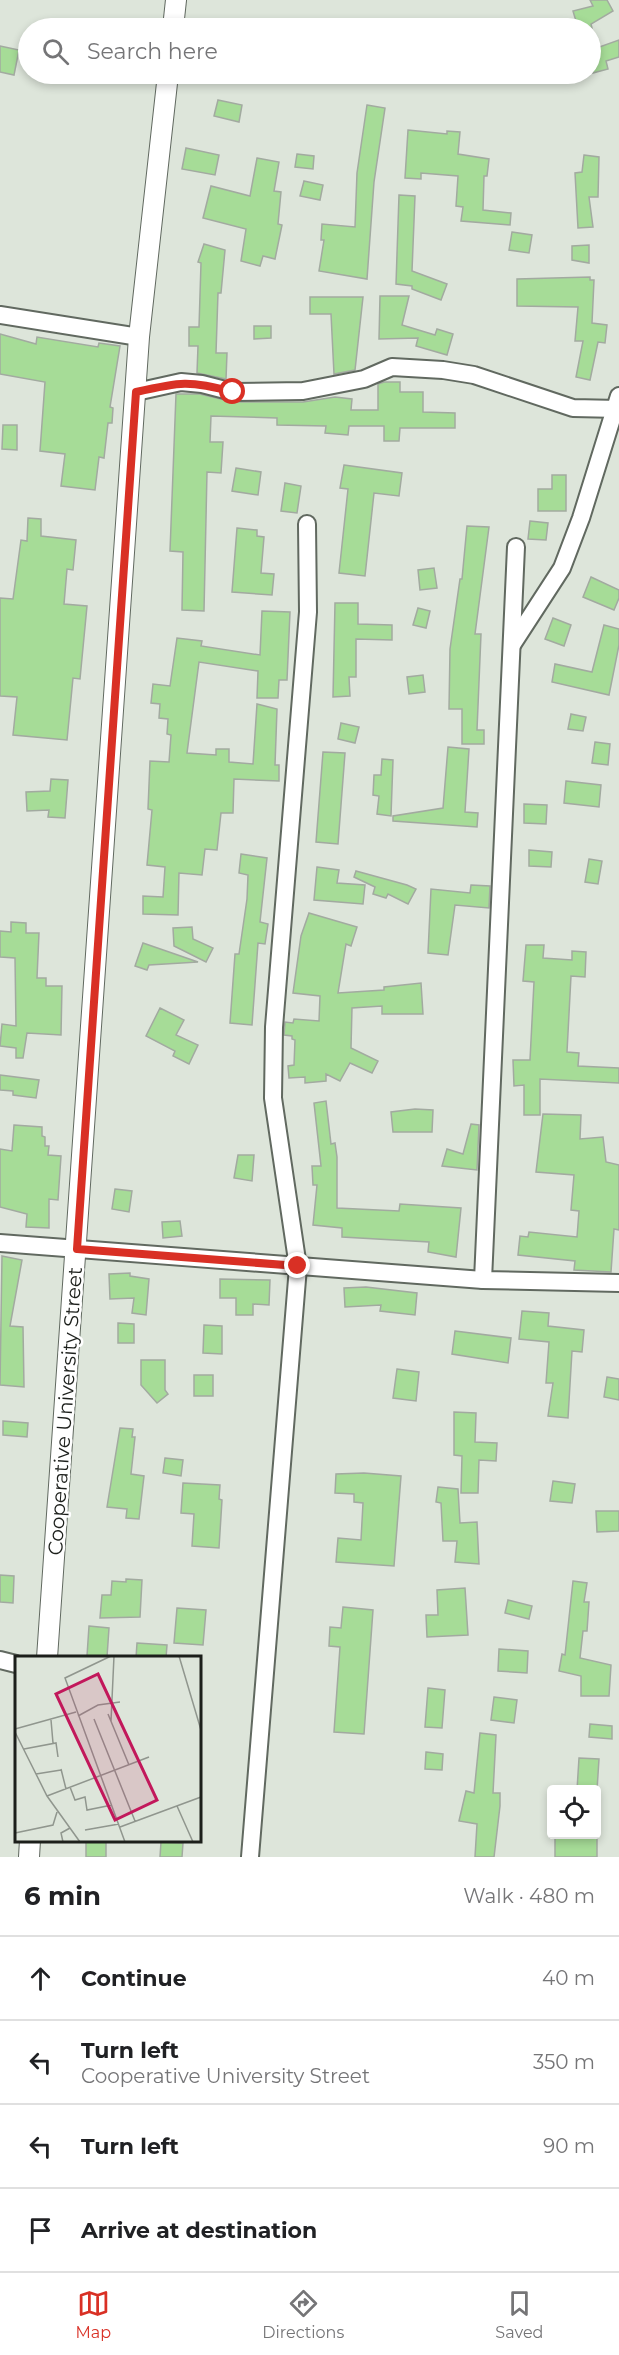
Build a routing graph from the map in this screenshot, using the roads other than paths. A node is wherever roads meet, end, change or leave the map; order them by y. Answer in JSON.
{"nodes":[{"id":1,"x":176,"y":0,"type":"edge"},
{"id":2,"x":174,"y":18,"type":"edge"},
{"id":3,"x":167,"y":84,"type":"edge"},
{"id":4,"x":0,"y":315,"type":"edge"},
{"id":5,"x":139,"y":337,"type":"junction"},
{"id":6,"x":136,"y":392,"type":"junction"},
{"id":7,"x":617,"y":405,"type":"edge"},
{"id":8,"x":307,"y":524,"type":"dead end"},
{"id":9,"x":516,"y":547,"type":"dead end"},
{"id":10,"x":512,"y":646,"type":"junction"},
{"id":11,"x":0,"y":1243,"type":"edge"},
{"id":12,"x":77,"y":1249,"type":"junction"},
{"id":13,"x":298,"y":1266,"type":"junction"},
{"id":14,"x":483,"y":1280,"type":"junction"},
{"id":15,"x":619,"y":1283,"type":"edge"},
{"id":16,"x":47,"y":1656,"type":"edge"},
{"id":17,"x":0,"y":1660,"type":"edge"},
{"id":18,"x":15,"y":1664,"type":"edge"},
{"id":19,"x":30,"y":1842,"type":"edge"},
{"id":20,"x":29,"y":1857,"type":"edge"},
{"id":21,"x":250,"y":1857,"type":"edge"}],
"edges":[{"from":1,"to":2,"type":"street"},
{"from":3,"to":5,"type":"street","name":"Cooperative University Street"},
{"from":4,"to":5,"type":"street"},
{"from":5,"to":6,"type":"street","name":"Cooperative University Street"},
{"from":6,"to":7,"type":"street"},
{"from":6,"to":12,"type":"street","name":"Cooperative University Street"},
{"from":7,"to":10,"type":"street"},
{"from":8,"to":13,"type":"street"},
{"from":9,"to":10,"type":"street"},
{"from":10,"to":14,"type":"street"},
{"from":11,"to":12,"type":"street"},
{"from":12,"to":13,"type":"street"},
{"from":12,"to":16,"type":"street","name":"Cooperative University Street"},
{"from":13,"to":14,"type":"street"},
{"from":13,"to":21,"type":"street"},
{"from":14,"to":15,"type":"street"},
{"from":17,"to":18,"type":"street"},
{"from":19,"to":20,"type":"street"}]}
